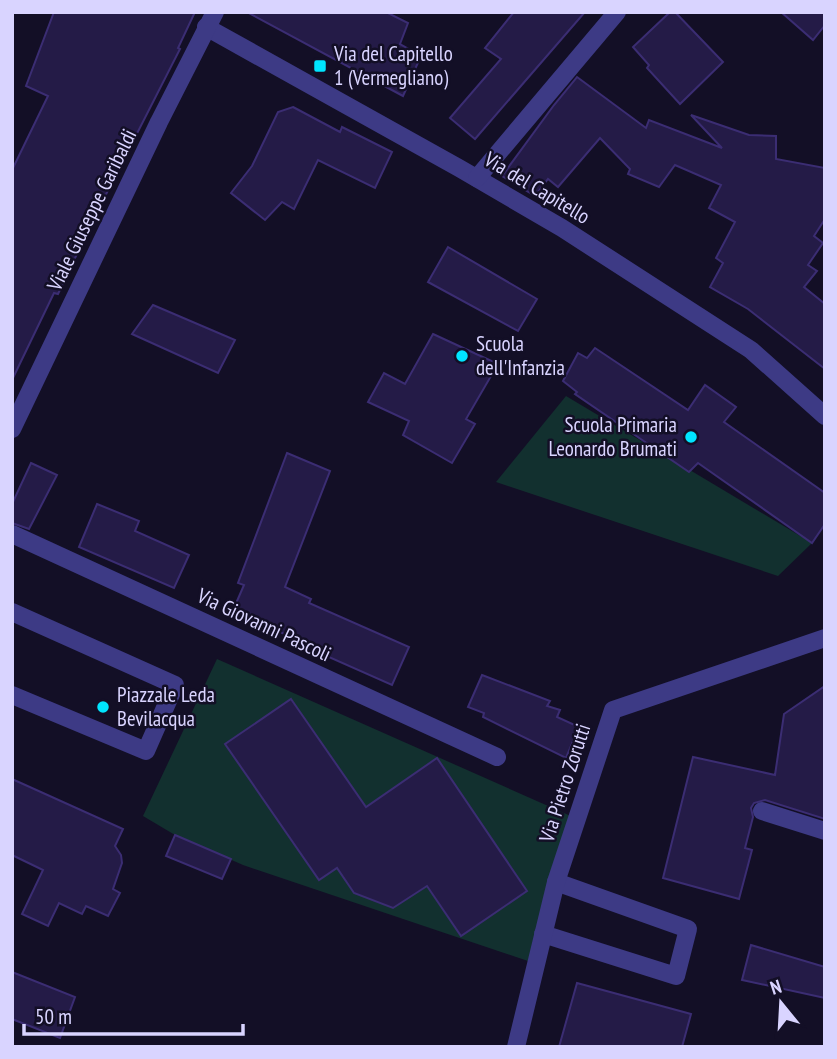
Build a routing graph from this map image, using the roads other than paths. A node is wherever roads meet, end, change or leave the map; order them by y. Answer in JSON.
{"nodes":[{"id":1,"x":617,"y":12,"type":"edge"},
{"id":2,"x":210,"y":20,"type":"edge"},
{"id":3,"x":477,"y":178,"type":"junction"},
{"id":4,"x":825,"y":416,"type":"edge"},
{"id":5,"x":12,"y":429,"type":"edge"},
{"id":6,"x":12,"y":534,"type":"edge"},
{"id":7,"x":12,"y":612,"type":"edge"},
{"id":8,"x":825,"y":638,"type":"edge"},
{"id":9,"x":12,"y":695,"type":"edge"},
{"id":10,"x":497,"y":757,"type":"dead end"},
{"id":11,"x":762,"y":811,"type":"dead end"},
{"id":12,"x":825,"y":831,"type":"edge"},
{"id":13,"x":556,"y":882,"type":"junction"},
{"id":14,"x":543,"y":934,"type":"junction"},
{"id":15,"x":516,"y":1047,"type":"edge"}],
"edges":[{"from":1,"to":3,"type":"street"},
{"from":2,"to":3,"type":"street","name":"Via del Capitello"},
{"from":2,"to":5,"type":"street","name":"Viale Giuseppe Garibaldi"},
{"from":3,"to":4,"type":"street","name":"Via del Capitello"},
{"from":6,"to":10,"type":"street","name":"Via Giovanni Pascoli"},
{"from":7,"to":9,"type":"street"},
{"from":8,"to":13,"type":"street","name":"Via Pietro Zorutti"},
{"from":11,"to":12,"type":"street"},
{"from":13,"to":14,"type":"street","name":"Via Pietro Zorutti"},
{"from":13,"to":14,"type":"street"},
{"from":14,"to":15,"type":"street","name":"Via Pietro Zorutti"}]}
